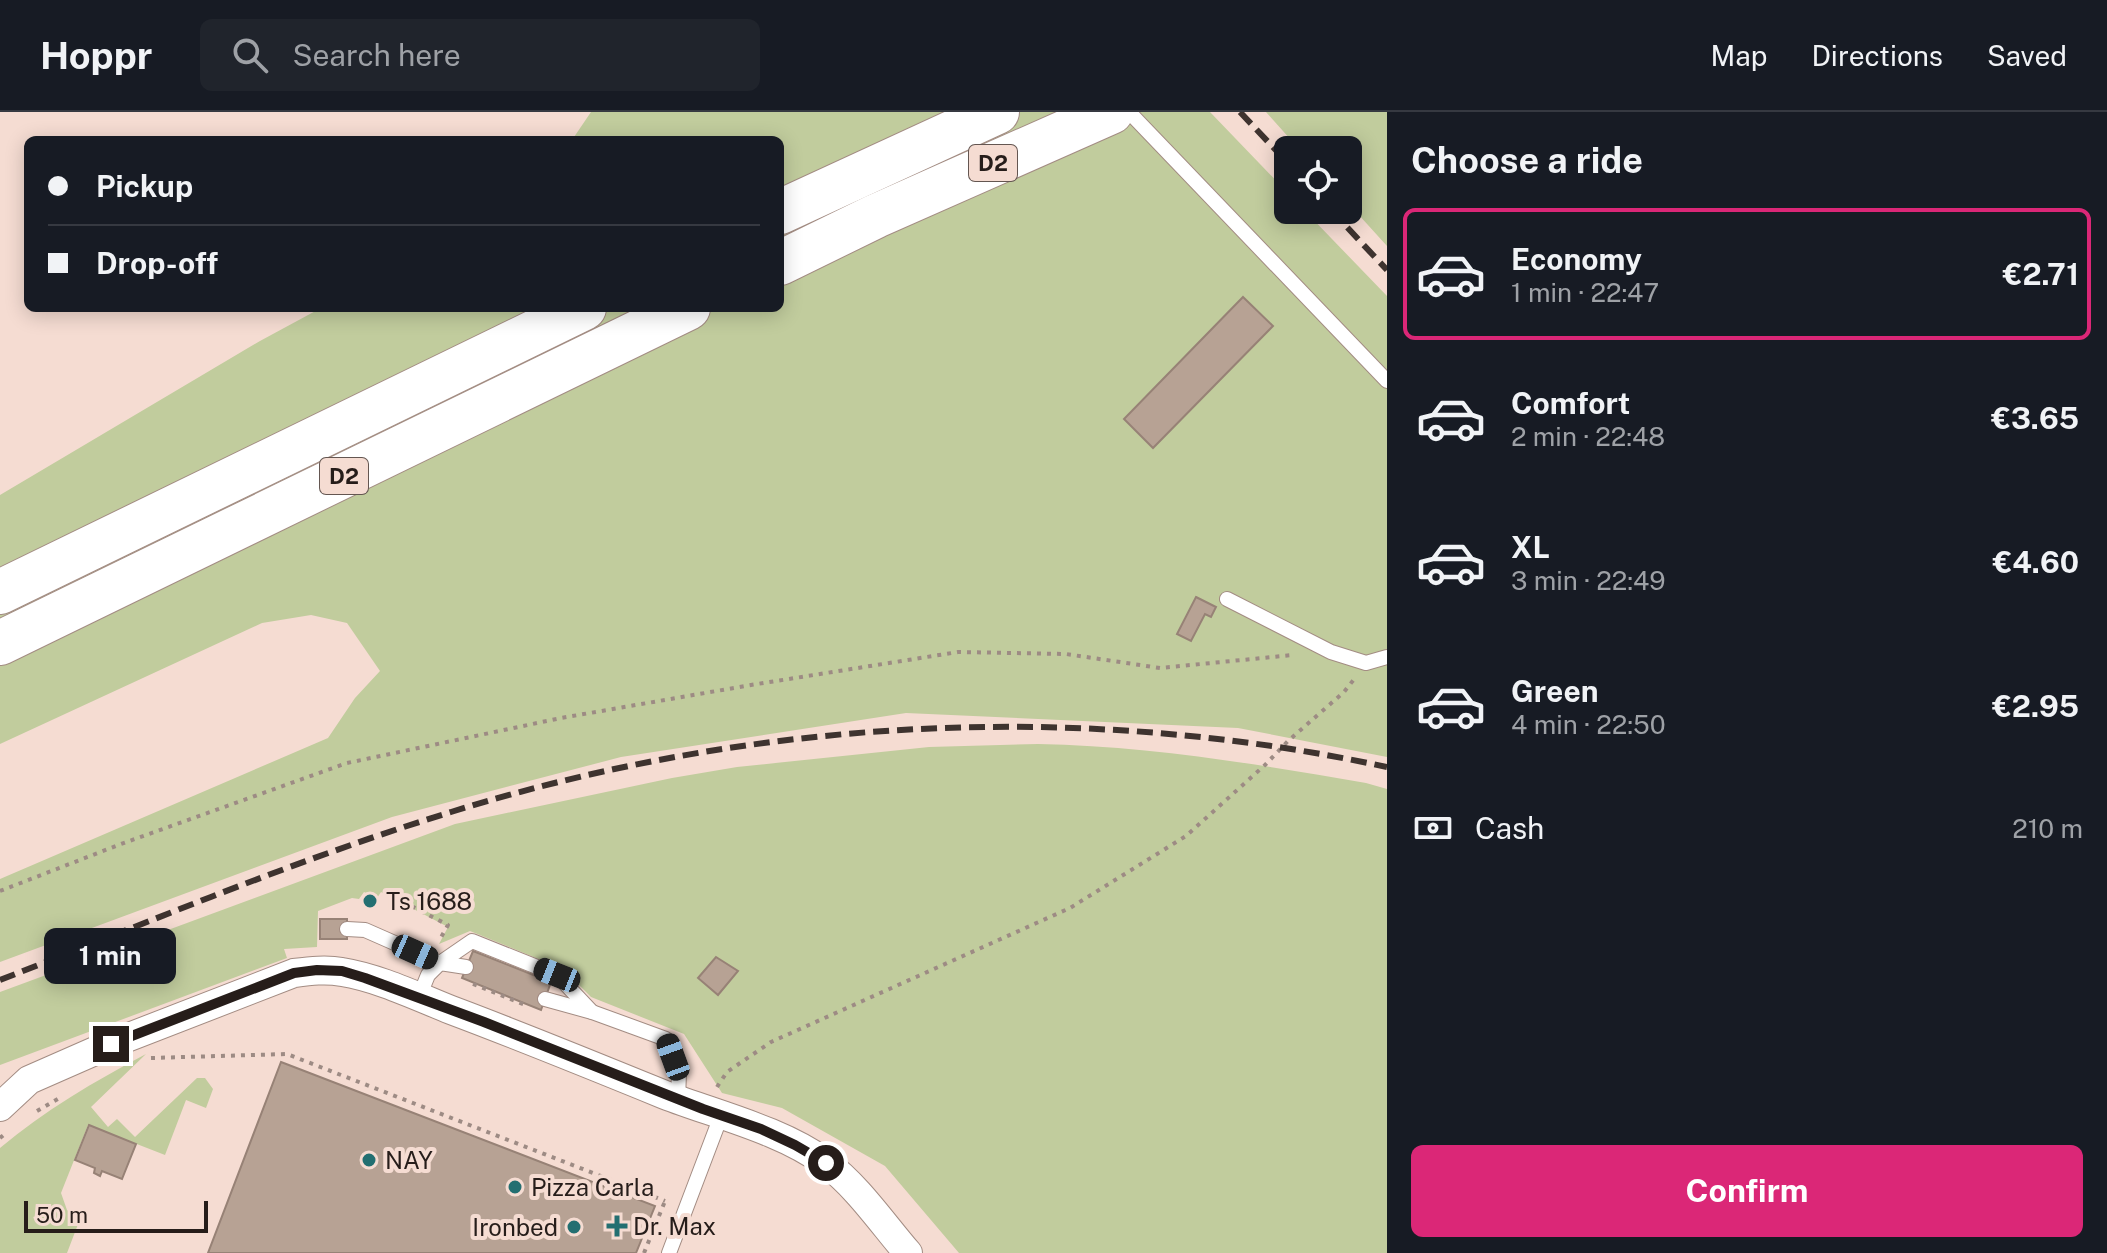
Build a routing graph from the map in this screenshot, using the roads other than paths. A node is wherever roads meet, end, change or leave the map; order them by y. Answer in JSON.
{"nodes":[{"id":1,"x":997,"y":112,"type":"edge"},
{"id":2,"x":1111,"y":112,"type":"edge"},
{"id":3,"x":1129,"y":112,"type":"edge"},
{"id":4,"x":784,"y":210,"type":"edge"},
{"id":5,"x":784,"y":261,"type":"edge"},
{"id":6,"x":576,"y":312,"type":"edge"},
{"id":7,"x":680,"y":312,"type":"edge"},
{"id":8,"x":1387,"y":381,"type":"edge"},
{"id":9,"x":0,"y":592,"type":"edge"},
{"id":10,"x":1227,"y":599,"type":"dead end"},
{"id":11,"x":0,"y":643,"type":"edge"},
{"id":12,"x":1387,"y":657,"type":"edge"},
{"id":13,"x":347,"y":929,"type":"dead end"},
{"id":14,"x":440,"y":963,"type":"junction"},
{"id":15,"x":466,"y":967,"type":"dead end"},
{"id":16,"x":419,"y":997,"type":"junction"},
{"id":17,"x":545,"y":999,"type":"dead end"},
{"id":18,"x":592,"y":1012,"type":"junction"},
{"id":19,"x":29,"y":1080,"type":"junction"},
{"id":20,"x":0,"y":1090,"type":"edge"},
{"id":21,"x":700,"y":1108,"type":"junction"},
{"id":22,"x":7,"y":1116,"type":"edge"},
{"id":23,"x":669,"y":1253,"type":"edge"},
{"id":24,"x":908,"y":1253,"type":"edge"}],
"edges":[{"from":1,"to":4,"type":"highway","number":"D2"},
{"from":2,"to":5,"type":"highway","number":"D2"},
{"from":3,"to":8,"type":"lane"},
{"from":6,"to":9,"type":"highway","number":"D2"},
{"from":7,"to":11,"type":"highway","number":"D2"},
{"from":10,"to":12,"type":"lane"},
{"from":13,"to":14,"type":"lane"},
{"from":14,"to":15,"type":"lane"},
{"from":14,"to":16,"type":"lane"},
{"from":14,"to":18,"type":"lane"},
{"from":16,"to":19,"type":"street"},
{"from":16,"to":21,"type":"street"},
{"from":17,"to":18,"type":"lane"},
{"from":18,"to":21,"type":"lane"},
{"from":19,"to":20,"type":"street"},
{"from":19,"to":22,"type":"street"},
{"from":21,"to":23,"type":"lane"},
{"from":21,"to":24,"type":"street"}]}
